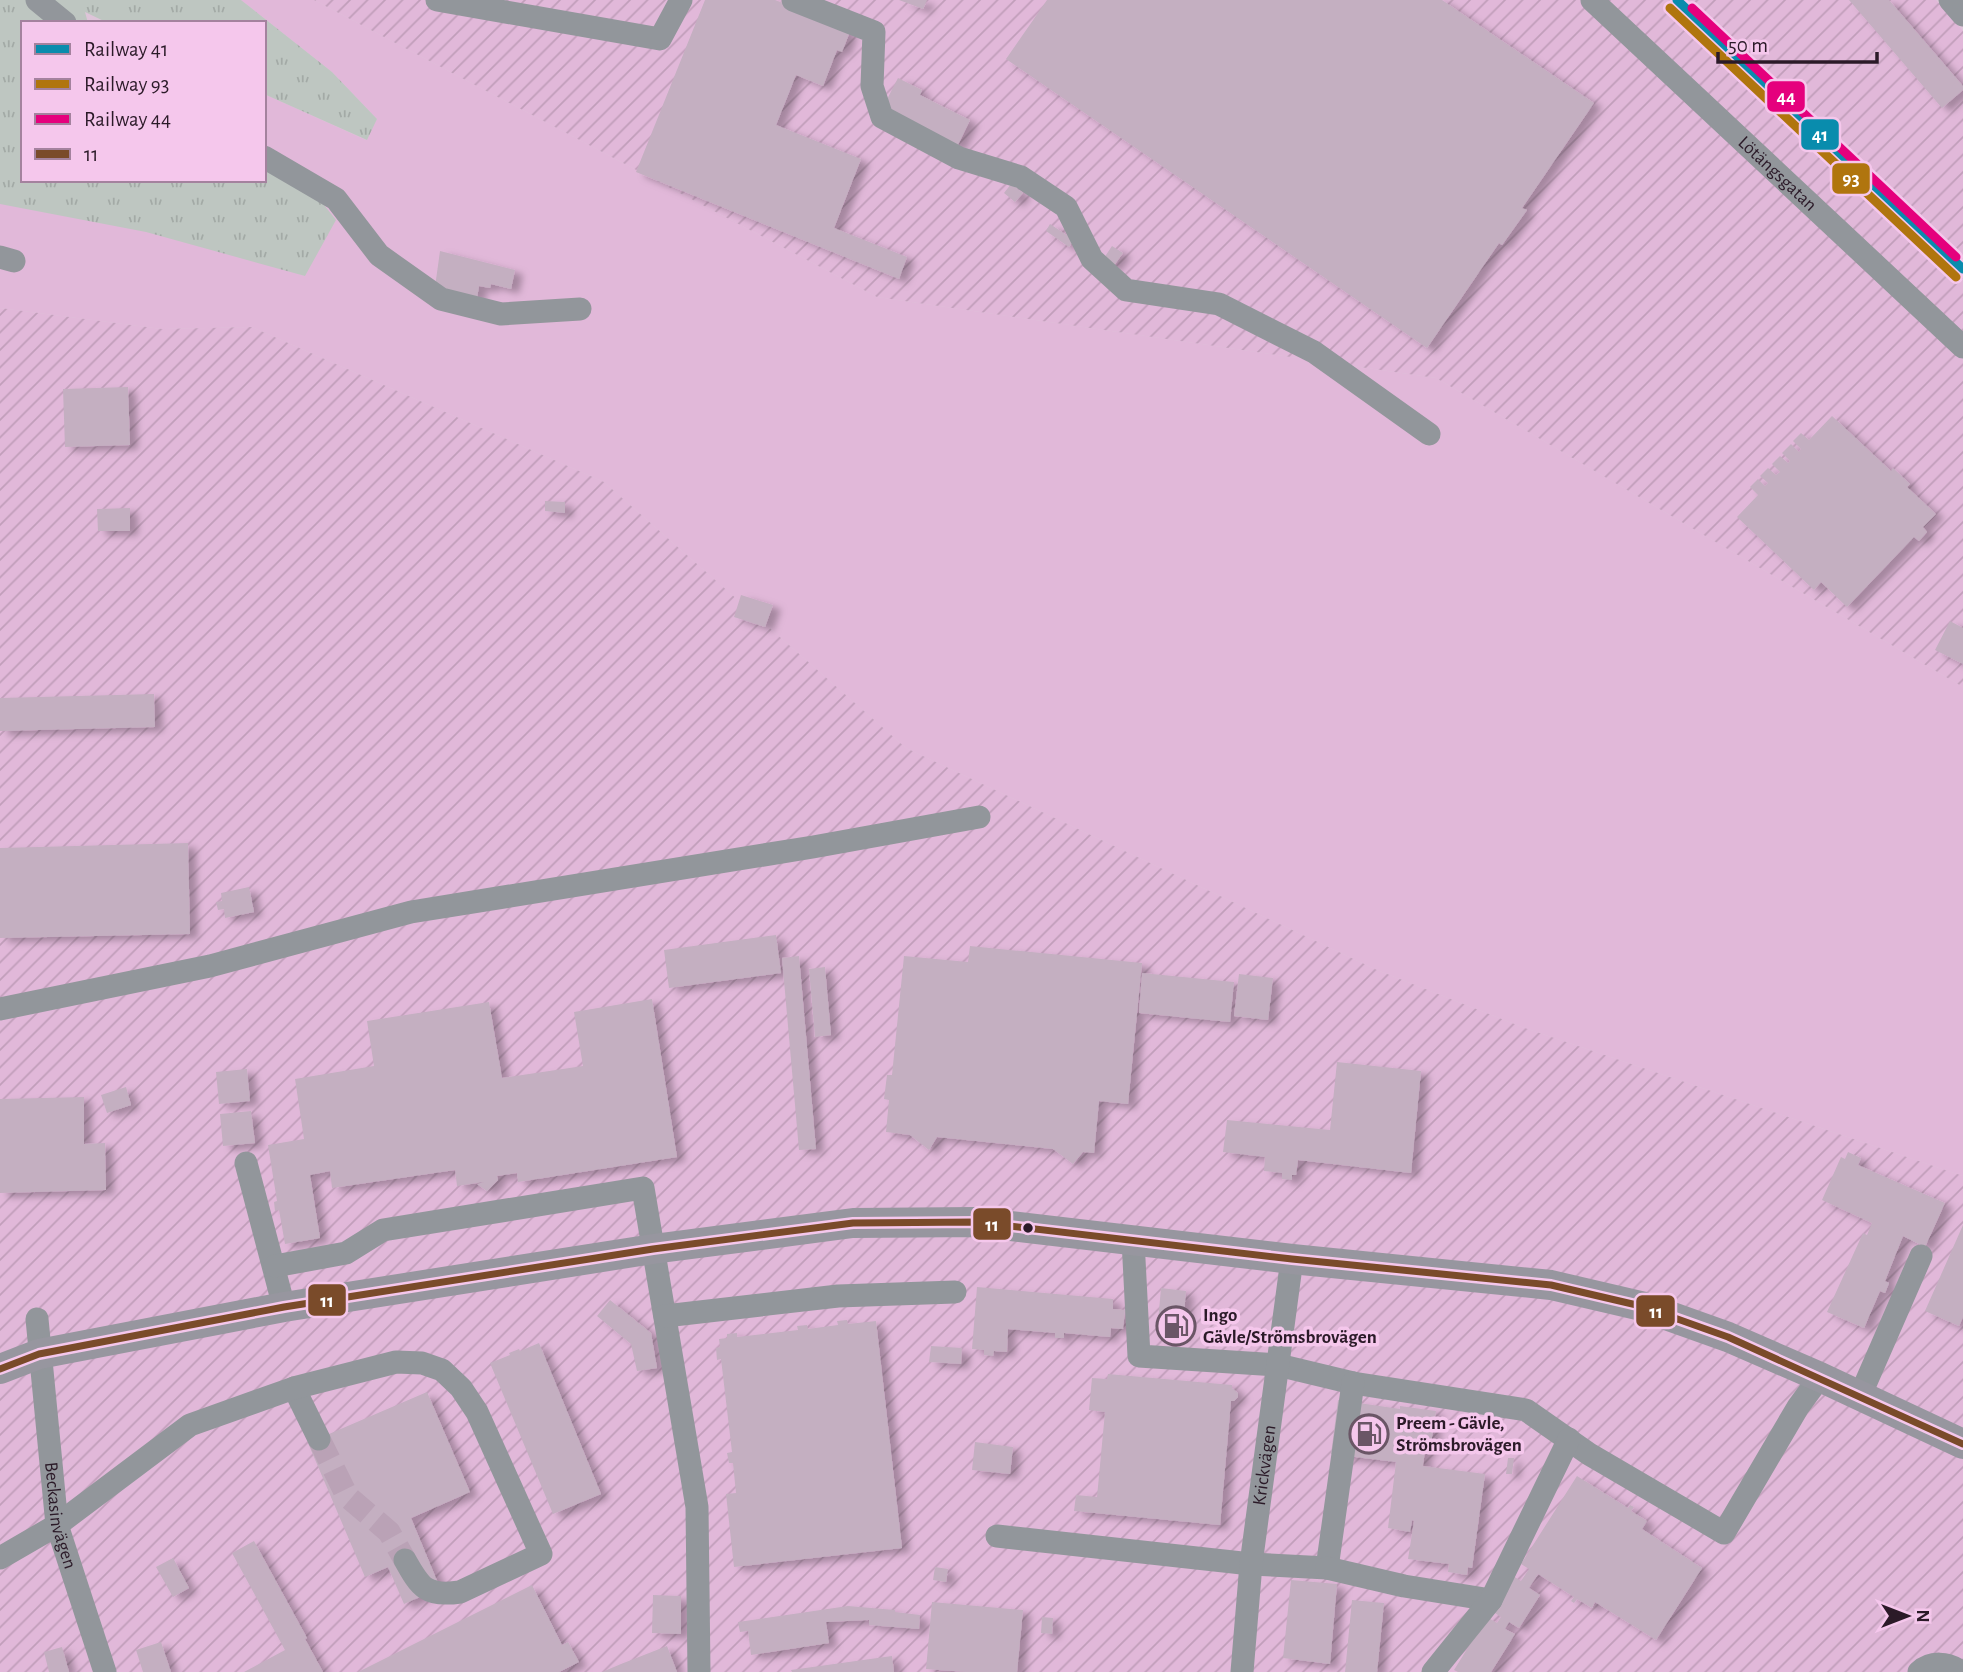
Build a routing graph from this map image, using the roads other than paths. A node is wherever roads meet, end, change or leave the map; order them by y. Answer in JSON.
{"nodes":[{"id":1,"x":37,"y":0,"type":"edge"},
{"id":2,"x":437,"y":0,"type":"edge"},
{"id":3,"x":681,"y":0,"type":"edge"},
{"id":4,"x":793,"y":0,"type":"edge"},
{"id":5,"x":1592,"y":0,"type":"edge"},
{"id":6,"x":1950,"y":0,"type":"edge"},
{"id":7,"x":1963,"y":15,"type":"edge"},
{"id":8,"x":63,"y":21,"type":"edge"},
{"id":9,"x":266,"y":158,"type":"edge"},
{"id":10,"x":580,"y":309,"type":"dead end"},
{"id":11,"x":1963,"y":347,"type":"edge"},
{"id":12,"x":1430,"y":434,"type":"dead end"},
{"id":13,"x":979,"y":817,"type":"dead end"},
{"id":14,"x":0,"y":1009,"type":"edge"},
{"id":15,"x":246,"y":1163,"type":"dead end"},
{"id":16,"x":1133,"y":1241,"type":"junction"},
{"id":17,"x":653,"y":1249,"type":"junction"},
{"id":18,"x":1921,"y":1256,"type":"dead end"},
{"id":19,"x":1292,"y":1259,"type":"junction"},
{"id":20,"x":275,"y":1266,"type":"junction"},
{"id":21,"x":955,"y":1292,"type":"dead end"},
{"id":22,"x":284,"y":1307,"type":"junction"},
{"id":23,"x":666,"y":1316,"type":"junction"},
{"id":24,"x":37,"y":1319,"type":"dead end"},
{"id":25,"x":0,"y":1346,"type":"edge"},
{"id":26,"x":39,"y":1354,"type":"junction"},
{"id":27,"x":1278,"y":1365,"type":"junction"},
{"id":28,"x":0,"y":1369,"type":"edge"},
{"id":29,"x":1820,"y":1377,"type":"junction"},
{"id":30,"x":1353,"y":1383,"type":"junction"},
{"id":31,"x":294,"y":1388,"type":"junction"},
{"id":32,"x":1860,"y":1396,"type":"junction"},
{"id":33,"x":318,"y":1439,"type":"tunnel mouth"},
{"id":34,"x":1569,"y":1439,"type":"junction"},
{"id":35,"x":1963,"y":1444,"type":"edge"},
{"id":36,"x":57,"y":1525,"type":"junction"},
{"id":37,"x":997,"y":1536,"type":"dead end"},
{"id":38,"x":0,"y":1558,"type":"edge"},
{"id":39,"x":405,"y":1560,"type":"tunnel mouth"},
{"id":40,"x":1251,"y":1564,"type":"junction"},
{"id":41,"x":1327,"y":1567,"type":"junction"},
{"id":42,"x":1491,"y":1600,"type":"junction"},
{"id":43,"x":105,"y":1672,"type":"edge"},
{"id":44,"x":699,"y":1672,"type":"edge"},
{"id":45,"x":1242,"y":1672,"type":"edge"},
{"id":46,"x":1433,"y":1672,"type":"edge"},
{"id":47,"x":1919,"y":1672,"type":"edge"},
{"id":48,"x":1961,"y":1672,"type":"edge"}],
"edges":[{"from":1,"to":8,"type":"street"},
{"from":2,"to":3,"type":"street"},
{"from":4,"to":12,"type":"street"},
{"from":5,"to":11,"type":"street","name":"Lötängsgatan"},
{"from":6,"to":7,"type":"street"},
{"from":9,"to":10,"type":"street"},
{"from":13,"to":14,"type":"street"},
{"from":15,"to":20,"type":"street"},
{"from":16,"to":17,"type":"main road"},
{"from":16,"to":19,"type":"main road"},
{"from":16,"to":27,"type":"street"},
{"from":17,"to":20,"type":"street"},
{"from":17,"to":22,"type":"main road"},
{"from":17,"to":23,"type":"street"},
{"from":18,"to":32,"type":"street"},
{"from":19,"to":27,"type":"street","name":"Krickvägen"},
{"from":19,"to":29,"type":"main road"},
{"from":20,"to":22,"type":"street"},
{"from":21,"to":23,"type":"street"},
{"from":22,"to":26,"type":"main road"},
{"from":23,"to":44,"type":"street"},
{"from":24,"to":26,"type":"street","name":"Beckasinvägen"},
{"from":25,"to":26,"type":"main road"},
{"from":26,"to":28,"type":"main road"},
{"from":26,"to":36,"type":"street","name":"Beckasinvägen"},
{"from":27,"to":30,"type":"street"},
{"from":27,"to":40,"type":"street","name":"Krickvägen"},
{"from":29,"to":32,"type":"main road"},
{"from":29,"to":34,"type":"street"},
{"from":30,"to":34,"type":"street"},
{"from":30,"to":41,"type":"street"},
{"from":31,"to":33,"type":"street"},
{"from":31,"to":36,"type":"street"},
{"from":31,"to":39,"type":"street"},
{"from":32,"to":35,"type":"main road"},
{"from":34,"to":42,"type":"street"},
{"from":36,"to":38,"type":"street"},
{"from":36,"to":43,"type":"street","name":"Beckasinvägen"},
{"from":37,"to":40,"type":"street"},
{"from":40,"to":41,"type":"street"},
{"from":40,"to":45,"type":"street","name":"Krickvägen"},
{"from":41,"to":42,"type":"street"},
{"from":42,"to":46,"type":"street"},
{"from":47,"to":48,"type":"street"}]}
